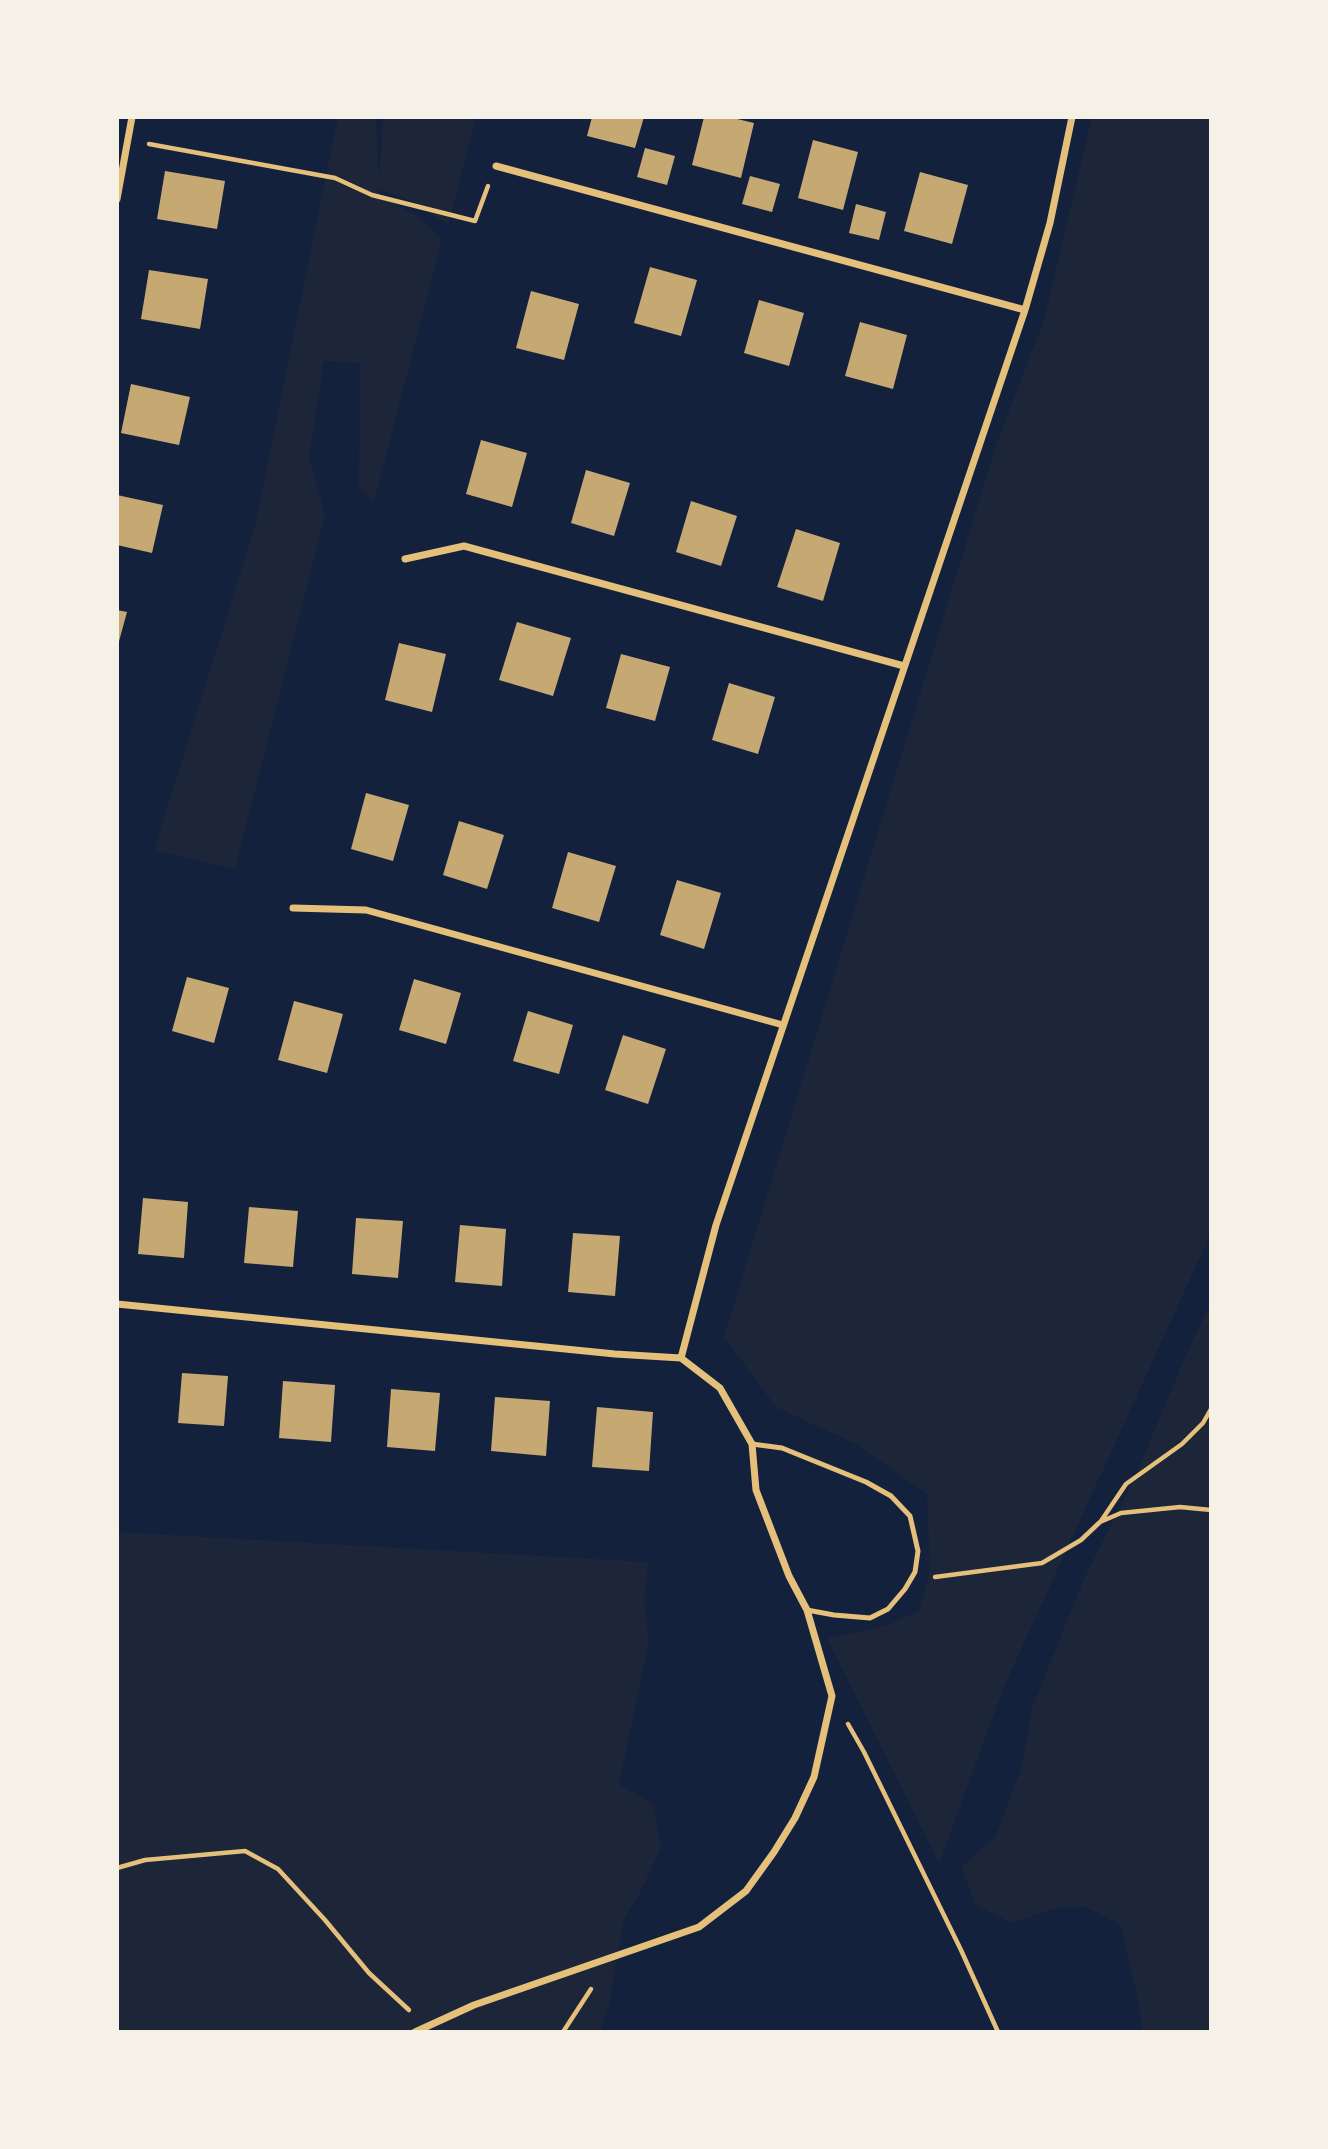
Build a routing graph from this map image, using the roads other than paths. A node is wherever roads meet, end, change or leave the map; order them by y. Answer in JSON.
{"nodes":[{"id":1,"x":132,"y":117,"type":"edge"},
{"id":2,"x":1072,"y":117,"type":"edge"},
{"id":3,"x":496,"y":166,"type":"road end"},
{"id":4,"x":117,"y":199,"type":"edge"},
{"id":5,"x":1026,"y":310,"type":"junction"},
{"id":6,"x":405,"y":559,"type":"dead end"},
{"id":7,"x":904,"y":666,"type":"junction"},
{"id":8,"x":293,"y":908,"type":"dead end"},
{"id":9,"x":783,"y":1025,"type":"junction"},
{"id":10,"x":117,"y":1304,"type":"edge"},
{"id":11,"x":681,"y":1358,"type":"junction"},
{"id":12,"x":752,"y":1444,"type":"junction"},
{"id":13,"x":807,"y":1610,"type":"junction"},
{"id":14,"x":415,"y":2032,"type":"edge"}],
"edges":[{"from":1,"to":4,"type":"street"},
{"from":2,"to":5,"type":"street"},
{"from":3,"to":5,"type":"street"},
{"from":5,"to":7,"type":"street"},
{"from":6,"to":7,"type":"street"},
{"from":7,"to":9,"type":"street"},
{"from":8,"to":9,"type":"street"},
{"from":9,"to":11,"type":"street"},
{"from":10,"to":11,"type":"street"},
{"from":11,"to":12,"type":"street"},
{"from":12,"to":13,"type":"street"},
{"from":12,"to":13,"type":"lane"},
{"from":13,"to":14,"type":"street"}]}
